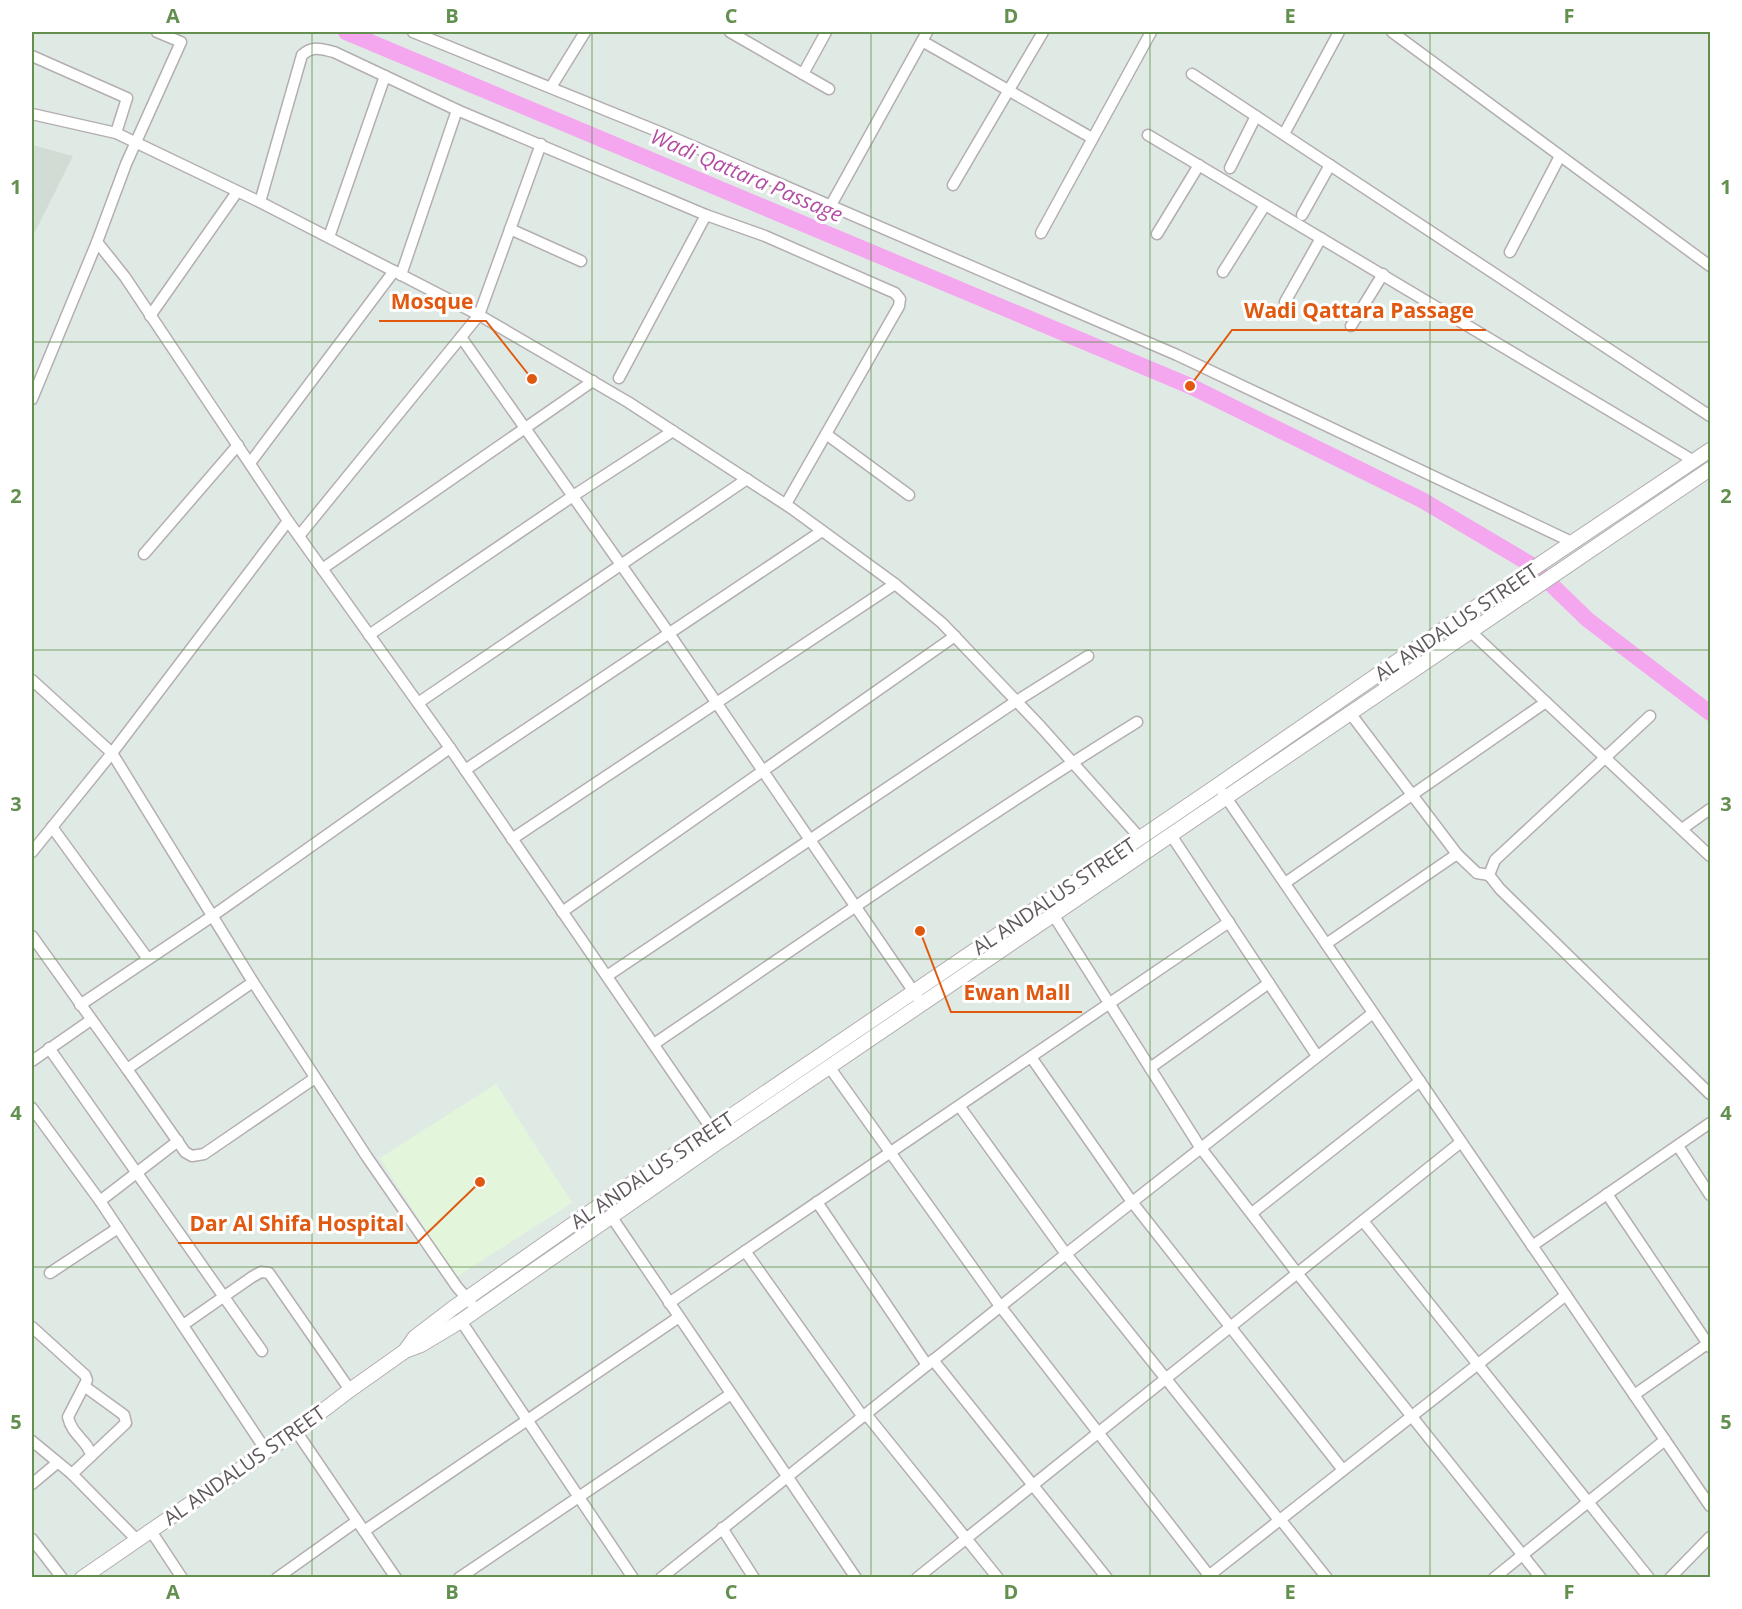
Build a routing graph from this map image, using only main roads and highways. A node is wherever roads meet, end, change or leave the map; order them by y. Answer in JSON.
{"nodes":[{"id":1,"x":1710,"y":450,"type":"edge"},
{"id":2,"x":1710,"y":469,"type":"edge"},
{"id":3,"x":405,"y":1351,"type":"junction"},
{"id":4,"x":82,"y":1578,"type":"edge"}],
"edges":[{"from":1,"to":3,"type":"main road","name":"AL ANDALUS STREET"},
{"from":2,"to":3,"type":"main road","name":"AL ANDALUS STREET"},
{"from":3,"to":4,"type":"main road","name":"AL ANDALUS STREET"}]}
